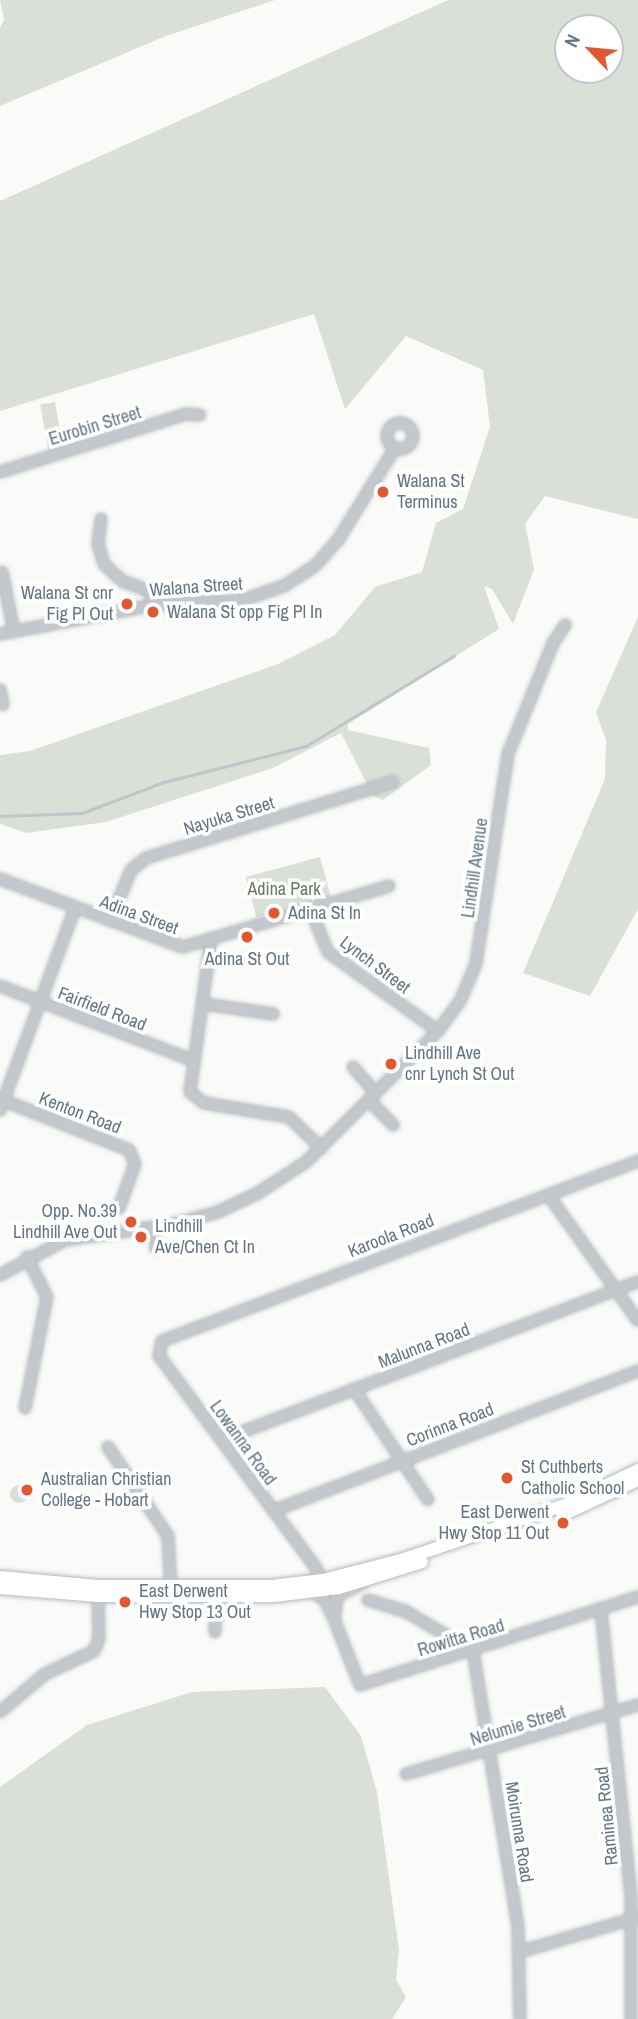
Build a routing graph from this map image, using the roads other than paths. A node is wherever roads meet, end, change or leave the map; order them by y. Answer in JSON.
{"nodes":[{"id":1,"x":200,"y":415,"type":"dead end"},
{"id":2,"x":395,"y":448,"type":"dead end"},
{"id":3,"x":0,"y":472,"type":"edge"},
{"id":4,"x":101,"y":519,"type":"dead end"},
{"id":5,"x":2,"y":572,"type":"dead end"},
{"id":6,"x":154,"y":605,"type":"junction"},
{"id":7,"x":565,"y":625,"type":"dead end"},
{"id":8,"x":14,"y":632,"type":"junction"},
{"id":9,"x":0,"y":634,"type":"edge"},
{"id":10,"x":0,"y":690,"type":"edge"},
{"id":11,"x":3,"y":705,"type":"dead end"},
{"id":12,"x":393,"y":782,"type":"dead end"},
{"id":13,"x":0,"y":879,"type":"edge"},
{"id":14,"x":389,"y":886,"type":"dead end"},
{"id":15,"x":75,"y":908,"type":"junction"},
{"id":16,"x":311,"y":911,"type":"junction"},
{"id":17,"x":110,"y":921,"type":"junction"},
{"id":18,"x":211,"y":940,"type":"junction"},
{"id":19,"x":0,"y":986,"type":"edge"},
{"id":20,"x":39,"y":1002,"type":"junction"},
{"id":21,"x":204,"y":1004,"type":"junction"},
{"id":22,"x":273,"y":1014,"type":"dead end"},
{"id":23,"x":438,"y":1031,"type":"junction"},
{"id":24,"x":194,"y":1061,"type":"junction"},
{"id":25,"x":353,"y":1067,"type":"dead end"},
{"id":26,"x":372,"y":1097,"type":"junction"},
{"id":27,"x":1,"y":1103,"type":"edge"},
{"id":28,"x":393,"y":1125,"type":"dead end"},
{"id":29,"x":321,"y":1148,"type":"junction"},
{"id":30,"x":638,"y":1161,"type":"edge"},
{"id":31,"x":549,"y":1196,"type":"junction"},
{"id":32,"x":119,"y":1208,"type":"dead end"},
{"id":33,"x":155,"y":1228,"type":"junction"},
{"id":34,"x":156,"y":1249,"type":"dead end"},
{"id":35,"x":27,"y":1257,"type":"junction"},
{"id":36,"x":1,"y":1273,"type":"edge"},
{"id":37,"x":638,"y":1282,"type":"edge"},
{"id":38,"x":616,"y":1290,"type":"junction"},
{"id":39,"x":638,"y":1321,"type":"edge"},
{"id":40,"x":158,"y":1345,"type":"joint"},
{"id":41,"x":638,"y":1371,"type":"edge"},
{"id":42,"x":354,"y":1389,"type":"junction"},
{"id":43,"x":25,"y":1408,"type":"dead end"},
{"id":44,"x":222,"y":1440,"type":"junction"},
{"id":45,"x":108,"y":1447,"type":"dead end"},
{"id":46,"x":401,"y":1461,"type":"junction"},
{"id":47,"x":638,"y":1470,"type":"edge"},
{"id":48,"x":638,"y":1480,"type":"edge"},
{"id":49,"x":428,"y":1500,"type":"dead end"},
{"id":50,"x":274,"y":1511,"type":"junction"},
{"id":51,"x":0,"y":1577,"type":"edge"},
{"id":52,"x":366,"y":1581,"type":"junction"},
{"id":53,"x":319,"y":1586,"type":"junction"},
{"id":54,"x":0,"y":1588,"type":"edge"},
{"id":55,"x":98,"y":1591,"type":"junction"},
{"id":56,"x":171,"y":1591,"type":"junction"},
{"id":57,"x":216,"y":1591,"type":"junction"},
{"id":58,"x":638,"y":1597,"type":"edge"},
{"id":59,"x":368,"y":1600,"type":"dead end"},
{"id":60,"x":601,"y":1610,"type":"junction"},
{"id":61,"x":334,"y":1619,"type":"junction"},
{"id":62,"x":215,"y":1632,"type":"dead end"},
{"id":63,"x":473,"y":1651,"type":"junction"},
{"id":64,"x":638,"y":1705,"type":"edge"},
{"id":65,"x":0,"y":1712,"type":"edge"},
{"id":66,"x":612,"y":1713,"type":"junction"},
{"id":67,"x":490,"y":1752,"type":"junction"},
{"id":68,"x":406,"y":1774,"type":"dead end"},
{"id":69,"x":635,"y":1919,"type":"edge"},
{"id":70,"x":519,"y":1952,"type":"junction"},
{"id":71,"x":520,"y":2019,"type":"edge"},
{"id":72,"x":631,"y":2019,"type":"edge"}],
"edges":[{"from":1,"to":3,"type":"street","name":"Eurobin Street"},
{"from":2,"to":6,"type":"street","name":"Walana Street"},
{"from":4,"to":6,"type":"street"},
{"from":5,"to":8,"type":"street"},
{"from":6,"to":8,"type":"street","name":"Walana Street"},
{"from":7,"to":23,"type":"street","name":"Lindhill Avenue"},
{"from":8,"to":9,"type":"street","name":"Walana Street"},
{"from":10,"to":11,"type":"street"},
{"from":12,"to":17,"type":"street","name":"Nayuka Street"},
{"from":13,"to":15,"type":"street","name":"Adina Street"},
{"from":14,"to":16,"type":"street","name":"Adina Street"},
{"from":15,"to":17,"type":"street","name":"Adina Street"},
{"from":15,"to":20,"type":"street"},
{"from":16,"to":18,"type":"street","name":"Adina Street"},
{"from":16,"to":23,"type":"street","name":"Lynch Street"},
{"from":17,"to":18,"type":"street","name":"Adina Street"},
{"from":18,"to":21,"type":"street"},
{"from":19,"to":20,"type":"street","name":"Fairfield Road"},
{"from":20,"to":24,"type":"street","name":"Fairfield Road"},
{"from":20,"to":27,"type":"street"},
{"from":21,"to":22,"type":"street"},
{"from":21,"to":24,"type":"street"},
{"from":23,"to":26,"type":"street","name":"Lindhill Avenue"},
{"from":24,"to":29,"type":"street"},
{"from":25,"to":26,"type":"street"},
{"from":26,"to":28,"type":"street"},
{"from":26,"to":29,"type":"street","name":"Lindhill Avenue"},
{"from":27,"to":32,"type":"street","name":"Kenton Road"},
{"from":29,"to":33,"type":"street","name":"Lindhill Avenue"},
{"from":30,"to":31,"type":"street","name":"Karoola Road"},
{"from":31,"to":38,"type":"street"},
{"from":31,"to":40,"type":"street","name":"Karoola Road"},
{"from":33,"to":34,"type":"street"},
{"from":33,"to":35,"type":"street","name":"Lindhill Avenue"},
{"from":35,"to":36,"type":"street","name":"Lindhill Avenue"},
{"from":35,"to":43,"type":"street"},
{"from":37,"to":38,"type":"street","name":"Malunna Road"},
{"from":38,"to":39,"type":"street"},
{"from":38,"to":42,"type":"street","name":"Malunna Road"},
{"from":40,"to":44,"type":"street","name":"Lowanna Road"},
{"from":41,"to":46,"type":"street","name":"Corinna Road"},
{"from":42,"to":44,"type":"street","name":"Malunna Road"},
{"from":42,"to":46,"type":"street"},
{"from":44,"to":50,"type":"street","name":"Lowanna Road"},
{"from":45,"to":56,"type":"street"},
{"from":46,"to":49,"type":"street"},
{"from":46,"to":50,"type":"street","name":"Corinna Road"},
{"from":47,"to":53,"type":"main road"},
{"from":48,"to":52,"type":"main road"},
{"from":50,"to":53,"type":"street","name":"Lowanna Road"},
{"from":51,"to":55,"type":"main road"},
{"from":52,"to":53,"type":"main road"},
{"from":52,"to":61,"type":"street"},
{"from":53,"to":57,"type":"main road"},
{"from":53,"to":61,"type":"street","name":"Rowitta Road"},
{"from":54,"to":55,"type":"main road"},
{"from":55,"to":56,"type":"main road"},
{"from":55,"to":65,"type":"street"},
{"from":56,"to":57,"type":"main road"},
{"from":57,"to":62,"type":"street"},
{"from":58,"to":60,"type":"street","name":"Rowitta Road"},
{"from":59,"to":63,"type":"street"},
{"from":60,"to":63,"type":"street","name":"Rowitta Road"},
{"from":60,"to":66,"type":"street","name":"Raminea Road"},
{"from":61,"to":63,"type":"street","name":"Rowitta Road"},
{"from":63,"to":67,"type":"street","name":"Moirunna Road"},
{"from":64,"to":66,"type":"street","name":"Nelumie Street"},
{"from":66,"to":67,"type":"street","name":"Nelumie Street"},
{"from":66,"to":69,"type":"street","name":"Raminea Road"},
{"from":67,"to":68,"type":"street","name":"Nelumie Street"},
{"from":67,"to":70,"type":"street","name":"Moirunna Road"},
{"from":69,"to":70,"type":"street"},
{"from":69,"to":72,"type":"street","name":"Raminea Road"},
{"from":70,"to":71,"type":"street","name":"Moirunna Road"}]}
